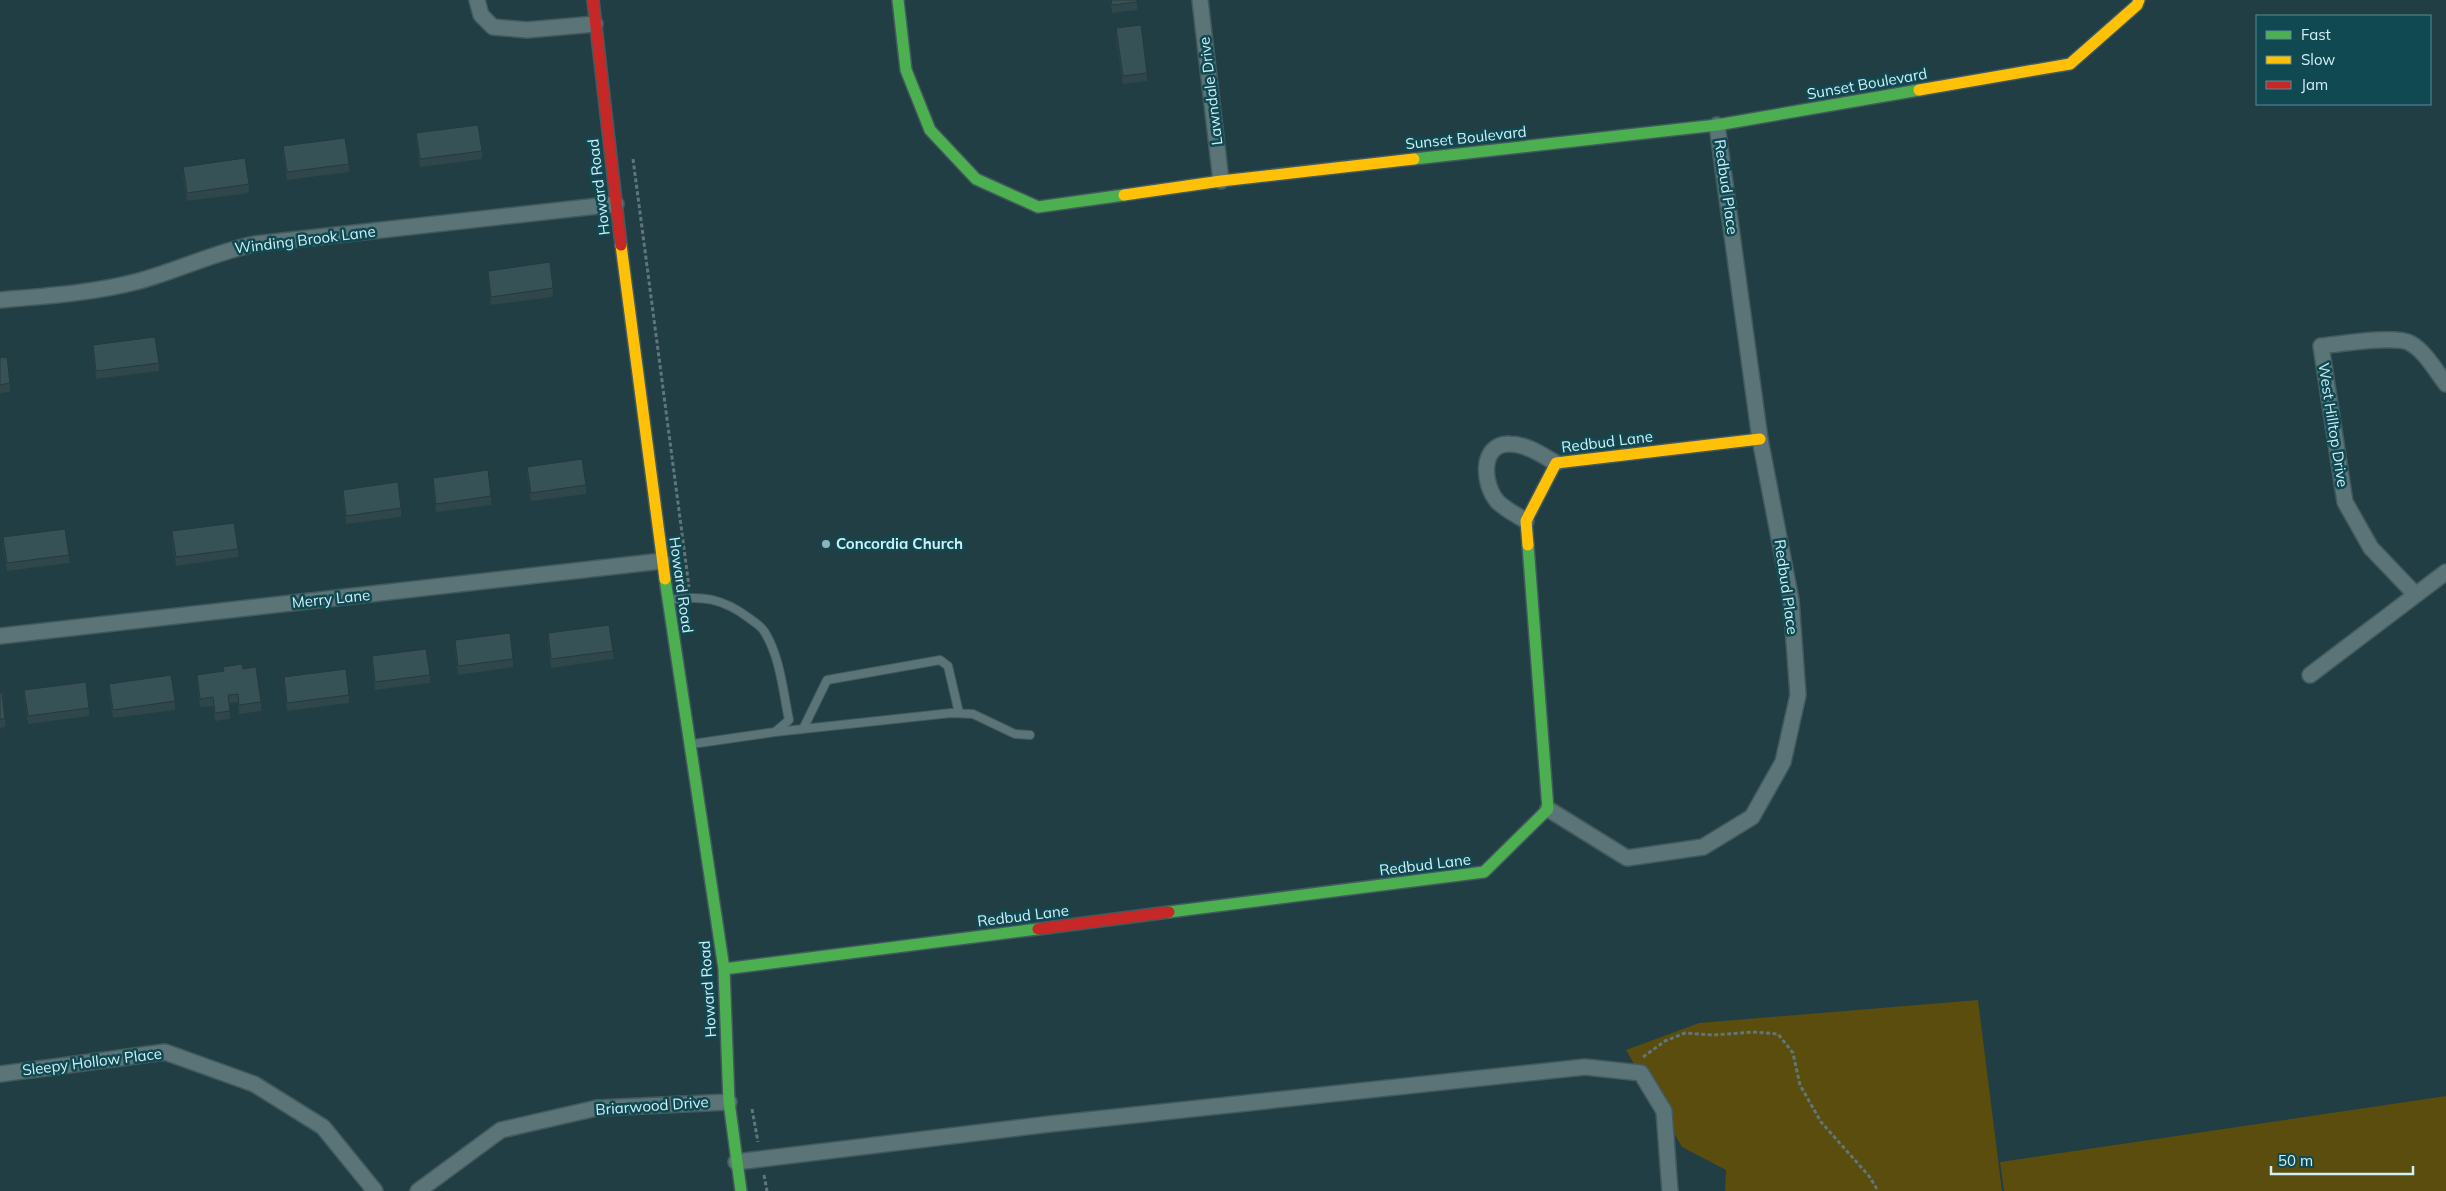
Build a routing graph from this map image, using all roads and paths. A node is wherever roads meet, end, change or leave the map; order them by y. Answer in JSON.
{"nodes":[{"id":1,"x":477,"y":0,"type":"edge"},
{"id":2,"x":593,"y":0,"type":"edge"},
{"id":3,"x":898,"y":0,"type":"edge"},
{"id":4,"x":1200,"y":0,"type":"edge"},
{"id":5,"x":2139,"y":0,"type":"edge"},
{"id":6,"x":596,"y":24,"type":"junction"},
{"id":7,"x":1717,"y":125,"type":"junction"},
{"id":8,"x":1221,"y":181,"type":"junction"},
{"id":9,"x":616,"y":204,"type":"junction"},
{"id":10,"x":0,"y":300,"type":"edge"},
{"id":11,"x":2446,"y":384,"type":"edge"},
{"id":12,"x":1760,"y":439,"type":"junction"},
{"id":13,"x":1556,"y":462,"type":"junction"},
{"id":14,"x":1526,"y":521,"type":"junction"},
{"id":15,"x":662,"y":561,"type":"junction"},
{"id":16,"x":2446,"y":572,"type":"edge"},
{"id":17,"x":2415,"y":594,"type":"junction"},
{"id":18,"x":668,"y":601,"type":"junction"},
{"id":19,"x":0,"y":636,"type":"edge"},
{"id":20,"x":2310,"y":675,"type":"dead end"},
{"id":21,"x":959,"y":713,"type":"junction"},
{"id":22,"x":803,"y":729,"type":"junction"},
{"id":23,"x":775,"y":732,"type":"junction"},
{"id":24,"x":1030,"y":735,"type":"dead end"},
{"id":25,"x":690,"y":744,"type":"junction"},
{"id":26,"x":1548,"y":809,"type":"junction"},
{"id":27,"x":724,"y":969,"type":"junction"},
{"id":28,"x":1633,"y":1073,"type":"junction"},
{"id":29,"x":0,"y":1074,"type":"edge"},
{"id":30,"x":729,"y":1102,"type":"junction"},
{"id":31,"x":737,"y":1168,"type":"junction"},
{"id":32,"x":375,"y":1191,"type":"edge"},
{"id":33,"x":418,"y":1191,"type":"edge"},
{"id":34,"x":741,"y":1191,"type":"edge"},
{"id":35,"x":1670,"y":1191,"type":"edge"},
{"id":36,"x":1878,"y":1191,"type":"edge"}],
"edges":[{"from":1,"to":6,"type":"street"},
{"from":2,"to":6,"type":"street","name":"Howard Road"},
{"from":3,"to":8,"type":"street","name":"Sunset Boulevard"},
{"from":4,"to":8,"type":"street","name":"Lawndale Drive"},
{"from":5,"to":7,"type":"street","name":"Sunset Boulevard"},
{"from":6,"to":9,"type":"street","name":"Howard Road"},
{"from":7,"to":8,"type":"street","name":"Sunset Boulevard"},
{"from":7,"to":12,"type":"street","name":"Redbud Place"},
{"from":9,"to":10,"type":"street","name":"Winding Brook Lane"},
{"from":9,"to":15,"type":"street","name":"Howard Road"},
{"from":11,"to":17,"type":"street","name":"West Hilltop Drive"},
{"from":12,"to":13,"type":"street","name":"Redbud Lane"},
{"from":12,"to":26,"type":"street","name":"Redbud Place"},
{"from":13,"to":14,"type":"street","name":"Redbud Lane"},
{"from":13,"to":14,"type":"street"},
{"from":14,"to":26,"type":"street"},
{"from":15,"to":18,"type":"street","name":"Howard Road"},
{"from":15,"to":19,"type":"street","name":"Merry Lane"},
{"from":16,"to":17,"type":"street"},
{"from":17,"to":20,"type":"street"},
{"from":18,"to":23,"type":"lane"},
{"from":18,"to":25,"type":"street","name":"Howard Road"},
{"from":21,"to":22,"type":"lane"},
{"from":21,"to":22,"type":"lane"},
{"from":21,"to":24,"type":"lane"},
{"from":22,"to":23,"type":"lane"},
{"from":23,"to":25,"type":"lane"},
{"from":25,"to":27,"type":"street","name":"Howard Road"},
{"from":26,"to":27,"type":"street","name":"Redbud Lane"},
{"from":27,"to":30,"type":"street","name":"Howard Road"},
{"from":28,"to":31,"type":"street"},
{"from":28,"to":35,"type":"street"},
{"from":28,"to":36,"type":"path"},
{"from":29,"to":32,"type":"street","name":"Sleepy Hollow Place"},
{"from":30,"to":31,"type":"street","name":"Howard Road"},
{"from":30,"to":33,"type":"street","name":"Briarwood Drive"},
{"from":31,"to":34,"type":"street","name":"Howard Road"}]}
